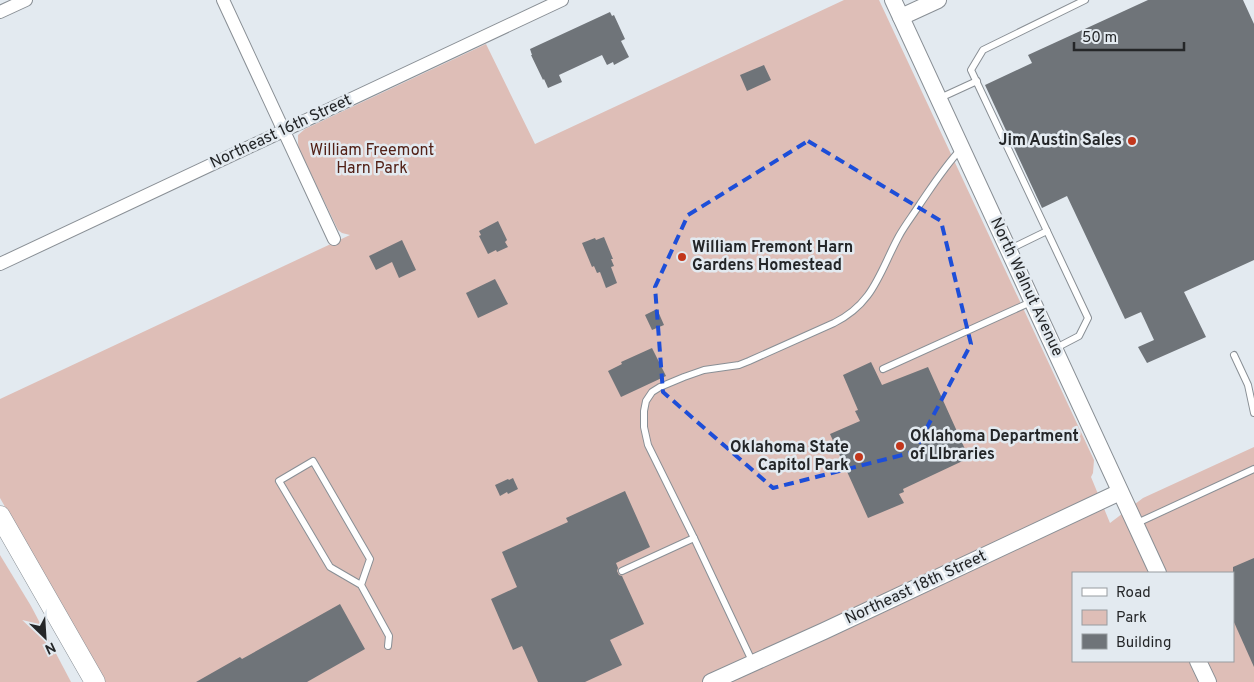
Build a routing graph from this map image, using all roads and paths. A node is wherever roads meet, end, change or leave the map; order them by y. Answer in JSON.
{"nodes":[{"id":1,"x":26,"y":0,"type":"edge"},
{"id":2,"x":223,"y":0,"type":"edge"},
{"id":3,"x":562,"y":0,"type":"edge"},
{"id":4,"x":894,"y":0,"type":"edge"},
{"id":5,"x":938,"y":0,"type":"edge"},
{"id":6,"x":1085,"y":0,"type":"edge"},
{"id":7,"x":0,"y":12,"type":"edge"},
{"id":8,"x":901,"y":17,"type":"junction"},
{"id":9,"x":977,"y":81,"type":"junction"},
{"id":10,"x":939,"y":98,"type":"junction"},
{"id":11,"x":284,"y":131,"type":"junction"},
{"id":12,"x":962,"y":148,"type":"junction"},
{"id":13,"x":1047,"y":231,"type":"junction"},
{"id":14,"x":334,"y":239,"type":"dead end"},
{"id":15,"x":1008,"y":249,"type":"junction"},
{"id":16,"x":0,"y":264,"type":"edge"},
{"id":17,"x":1032,"y":301,"type":"junction"},
{"id":18,"x":1054,"y":348,"type":"junction"},
{"id":19,"x":1234,"y":355,"type":"dead end"},
{"id":20,"x":883,"y":369,"type":"dead end"},
{"id":21,"x":1254,"y":413,"type":"edge"},
{"id":22,"x":1254,"y":469,"type":"edge"},
{"id":23,"x":1120,"y":492,"type":"junction"},
{"id":24,"x":0,"y":517,"type":"edge"},
{"id":25,"x":1135,"y":524,"type":"junction"},
{"id":26,"x":694,"y":538,"type":"junction"},
{"id":27,"x":622,"y":571,"type":"dead end"},
{"id":28,"x":1158,"y":572,"type":"edge"},
{"id":29,"x":361,"y":585,"type":"junction"},
{"id":30,"x":388,"y":646,"type":"dead end"},
{"id":31,"x":1198,"y":662,"type":"edge"},
{"id":32,"x":753,"y":663,"type":"junction"},
{"id":33,"x":95,"y":682,"type":"edge"},
{"id":34,"x":711,"y":682,"type":"edge"},
{"id":35,"x":1208,"y":682,"type":"edge"}],
"edges":[{"from":1,"to":7,"type":"street"},
{"from":2,"to":11,"type":"street"},
{"from":3,"to":11,"type":"street","name":"Northeast 16th Street"},
{"from":4,"to":8,"type":"street","name":"North Walnut Avenue"},
{"from":5,"to":8,"type":"street"},
{"from":6,"to":9,"type":"lane"},
{"from":8,"to":10,"type":"street","name":"North Walnut Avenue"},
{"from":9,"to":10,"type":"lane"},
{"from":9,"to":13,"type":"lane"},
{"from":10,"to":12,"type":"street","name":"North Walnut Avenue"},
{"from":11,"to":14,"type":"street"},
{"from":11,"to":16,"type":"street","name":"Northeast 16th Street"},
{"from":12,"to":15,"type":"street","name":"North Walnut Avenue"},
{"from":12,"to":26,"type":"lane"},
{"from":13,"to":15,"type":"lane"},
{"from":13,"to":18,"type":"lane"},
{"from":15,"to":17,"type":"street","name":"North Walnut Avenue"},
{"from":17,"to":18,"type":"street","name":"North Walnut Avenue"},
{"from":17,"to":20,"type":"lane"},
{"from":18,"to":23,"type":"street","name":"North Walnut Avenue"},
{"from":19,"to":21,"type":"lane"},
{"from":22,"to":25,"type":"lane"},
{"from":23,"to":25,"type":"street","name":"North Walnut Avenue"},
{"from":23,"to":32,"type":"street","name":"Northeast 18th Street"},
{"from":24,"to":33,"type":"main road"},
{"from":25,"to":28,"type":"street","name":"North Walnut Avenue"},
{"from":26,"to":27,"type":"lane"},
{"from":26,"to":32,"type":"lane"},
{"from":29,"to":29,"type":"lane"},
{"from":29,"to":30,"type":"lane"},
{"from":31,"to":35,"type":"street"},
{"from":32,"to":34,"type":"street","name":"Northeast 18th Street"}]}
